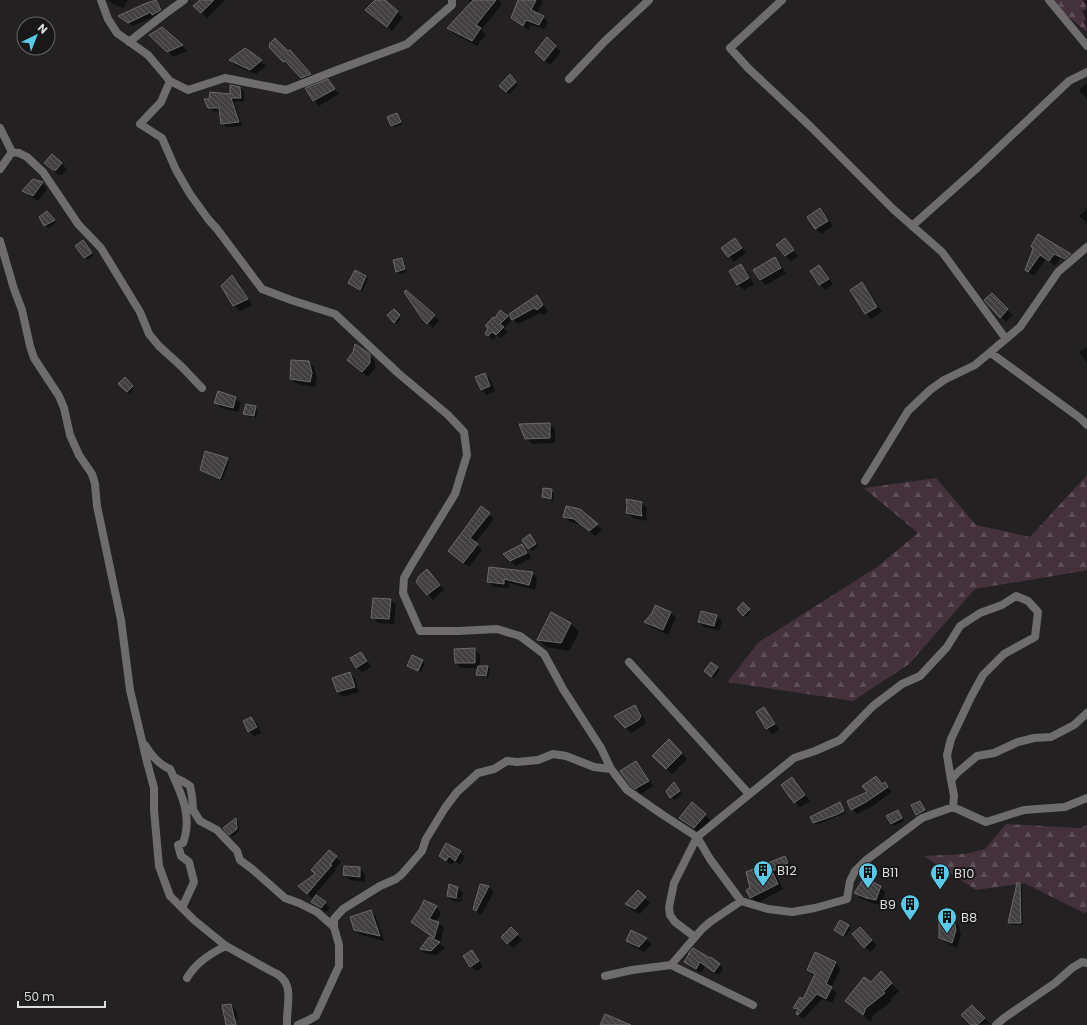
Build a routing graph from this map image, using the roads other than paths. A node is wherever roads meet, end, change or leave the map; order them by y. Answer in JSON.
{"nodes":[{"id":1,"x":101,"y":0,"type":"edge"},
{"id":2,"x":184,"y":0,"type":"edge"},
{"id":3,"x":452,"y":0,"type":"edge"},
{"id":4,"x":649,"y":0,"type":"edge"},
{"id":5,"x":782,"y":0,"type":"edge"},
{"id":6,"x":1049,"y":0,"type":"edge"},
{"id":7,"x":129,"y":42,"type":"junction"},
{"id":8,"x":1087,"y":46,"type":"edge"},
{"id":9,"x":1087,"y":72,"type":"edge"},
{"id":10,"x":569,"y":79,"type":"dead end"},
{"id":11,"x":170,"y":81,"type":"junction"},
{"id":12,"x":0,"y":128,"type":"edge"},
{"id":13,"x":12,"y":152,"type":"junction"},
{"id":14,"x":0,"y":169,"type":"edge"},
{"id":15,"x":912,"y":226,"type":"junction"},
{"id":16,"x":0,"y":241,"type":"edge"},
{"id":17,"x":1087,"y":248,"type":"edge"},
{"id":18,"x":1006,"y":339,"type":"junction"},
{"id":19,"x":990,"y":353,"type":"junction"},
{"id":20,"x":202,"y":388,"type":"dead end"},
{"id":21,"x":1087,"y":425,"type":"edge"},
{"id":22,"x":865,"y":481,"type":"dead end"},
{"id":23,"x":629,"y":662,"type":"dead end"},
{"id":24,"x":1087,"y":713,"type":"edge"},
{"id":25,"x":142,"y":740,"type":"junction"},
{"id":26,"x":611,"y":769,"type":"junction"},
{"id":27,"x":174,"y":777,"type":"junction"},
{"id":28,"x":951,"y":780,"type":"junction"},
{"id":29,"x":750,"y":794,"type":"junction"},
{"id":30,"x":1087,"y":798,"type":"edge"},
{"id":31,"x":953,"y":807,"type":"junction"},
{"id":32,"x":697,"y":837,"type":"junction"},
{"id":33,"x":741,"y":901,"type":"junction"},
{"id":34,"x":182,"y":908,"type":"junction"},
{"id":35,"x":334,"y":926,"type":"junction"},
{"id":36,"x":695,"y":937,"type":"junction"},
{"id":37,"x":226,"y":946,"type":"junction"},
{"id":38,"x":1087,"y":963,"type":"edge"},
{"id":39,"x":671,"y":965,"type":"junction"},
{"id":40,"x":605,"y":976,"type":"dead end"},
{"id":41,"x":187,"y":978,"type":"dead end"},
{"id":42,"x":753,"y":1005,"type":"dead end"},
{"id":43,"x":286,"y":1025,"type":"edge"},
{"id":44,"x":298,"y":1025,"type":"edge"},
{"id":45,"x":996,"y":1025,"type":"edge"}],
"edges":[{"from":1,"to":7,"type":"street"},
{"from":2,"to":7,"type":"street"},
{"from":3,"to":11,"type":"street"},
{"from":4,"to":10,"type":"street"},
{"from":5,"to":15,"type":"street"},
{"from":6,"to":8,"type":"street"},
{"from":7,"to":11,"type":"street"},
{"from":9,"to":15,"type":"street"},
{"from":11,"to":26,"type":"street"},
{"from":12,"to":13,"type":"street"},
{"from":13,"to":14,"type":"street"},
{"from":13,"to":20,"type":"street"},
{"from":15,"to":18,"type":"street"},
{"from":16,"to":25,"type":"street"},
{"from":17,"to":18,"type":"street"},
{"from":18,"to":19,"type":"street"},
{"from":19,"to":21,"type":"street"},
{"from":19,"to":22,"type":"street"},
{"from":23,"to":29,"type":"street"},
{"from":24,"to":28,"type":"street"},
{"from":25,"to":27,"type":"street"},
{"from":25,"to":34,"type":"street"},
{"from":26,"to":32,"type":"street"},
{"from":26,"to":35,"type":"street"},
{"from":27,"to":34,"type":"street"},
{"from":27,"to":35,"type":"street"},
{"from":28,"to":29,"type":"street"},
{"from":28,"to":31,"type":"street"},
{"from":29,"to":32,"type":"street"},
{"from":30,"to":31,"type":"street"},
{"from":31,"to":33,"type":"street"},
{"from":32,"to":33,"type":"street"},
{"from":32,"to":36,"type":"street"},
{"from":33,"to":36,"type":"street"},
{"from":34,"to":37,"type":"street"},
{"from":35,"to":44,"type":"street"},
{"from":36,"to":39,"type":"street"},
{"from":37,"to":41,"type":"street"},
{"from":37,"to":43,"type":"street"},
{"from":38,"to":45,"type":"street"},
{"from":39,"to":40,"type":"street"},
{"from":39,"to":42,"type":"street"}]}
